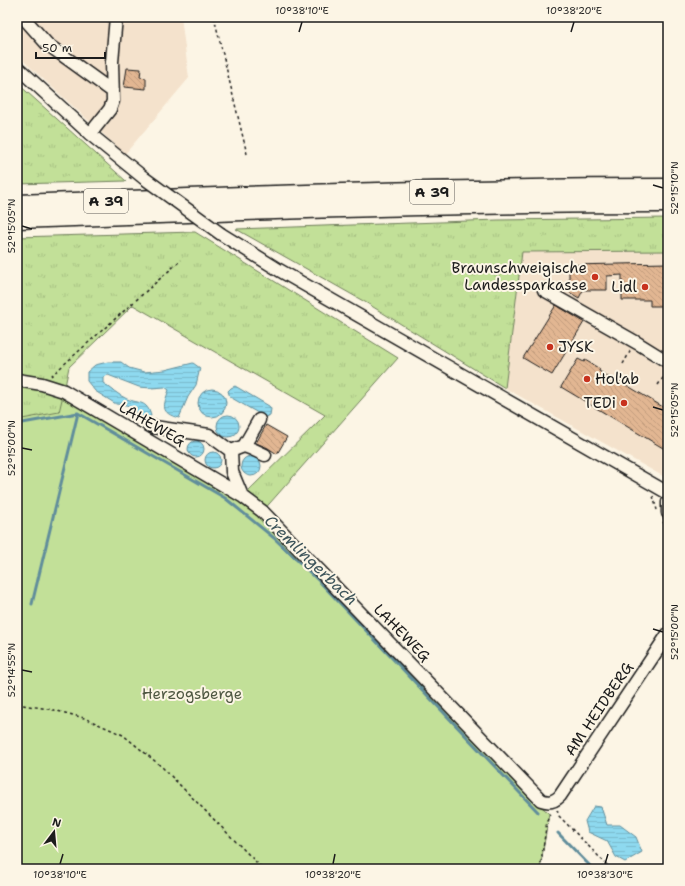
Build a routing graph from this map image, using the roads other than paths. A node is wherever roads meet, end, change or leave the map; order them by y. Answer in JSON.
{"nodes":[{"id":1,"x":24,"y":17,"type":"edge"},
{"id":2,"x":116,"y":17,"type":"edge"},
{"id":3,"x":17,"y":67,"type":"edge"},
{"id":4,"x":112,"y":91,"type":"junction"},
{"id":5,"x":90,"y":134,"type":"junction"},
{"id":6,"x":668,"y":188,"type":"edge"},
{"id":7,"x":668,"y":203,"type":"edge"},
{"id":8,"x":17,"y":204,"type":"edge"},
{"id":9,"x":17,"y":219,"type":"edge"},
{"id":10,"x":544,"y":290,"type":"dead end"},
{"id":11,"x":668,"y":362,"type":"edge"},
{"id":12,"x":17,"y":380,"type":"edge"},
{"id":13,"x":259,"y":420,"type":"dead end"},
{"id":14,"x":154,"y":427,"type":"dead end"},
{"id":15,"x":244,"y":446,"type":"junction"},
{"id":16,"x":231,"y":451,"type":"junction"},
{"id":17,"x":265,"y":455,"type":"dead end"},
{"id":18,"x":668,"y":494,"type":"edge"},
{"id":19,"x":242,"y":496,"type":"junction"},
{"id":20,"x":668,"y":502,"type":"edge"},
{"id":21,"x":668,"y":513,"type":"edge"},
{"id":22,"x":668,"y":634,"type":"edge"},
{"id":23,"x":554,"y":801,"type":"joint"}],
"edges":[{"from":1,"to":4,"type":"street"},
{"from":2,"to":4,"type":"street"},
{"from":3,"to":5,"type":"street"},
{"from":4,"to":5,"type":"street"},
{"from":5,"to":18,"type":"street","bridge":true},
{"from":6,"to":8,"type":"highway","number":"A 39"},
{"from":7,"to":9,"type":"highway","number":"A 39"},
{"from":10,"to":11,"type":"street"},
{"from":12,"to":19,"type":"street","name":"LAHEWEG"},
{"from":13,"to":15,"type":"street"},
{"from":14,"to":16,"type":"street"},
{"from":15,"to":16,"type":"street"},
{"from":15,"to":17,"type":"street"},
{"from":16,"to":19,"type":"street"},
{"from":19,"to":23,"type":"street","name":"LAHEWEG"},
{"from":20,"to":21,"type":"street"},
{"from":22,"to":23,"type":"street","name":"AM HEIDBERG"}]}
